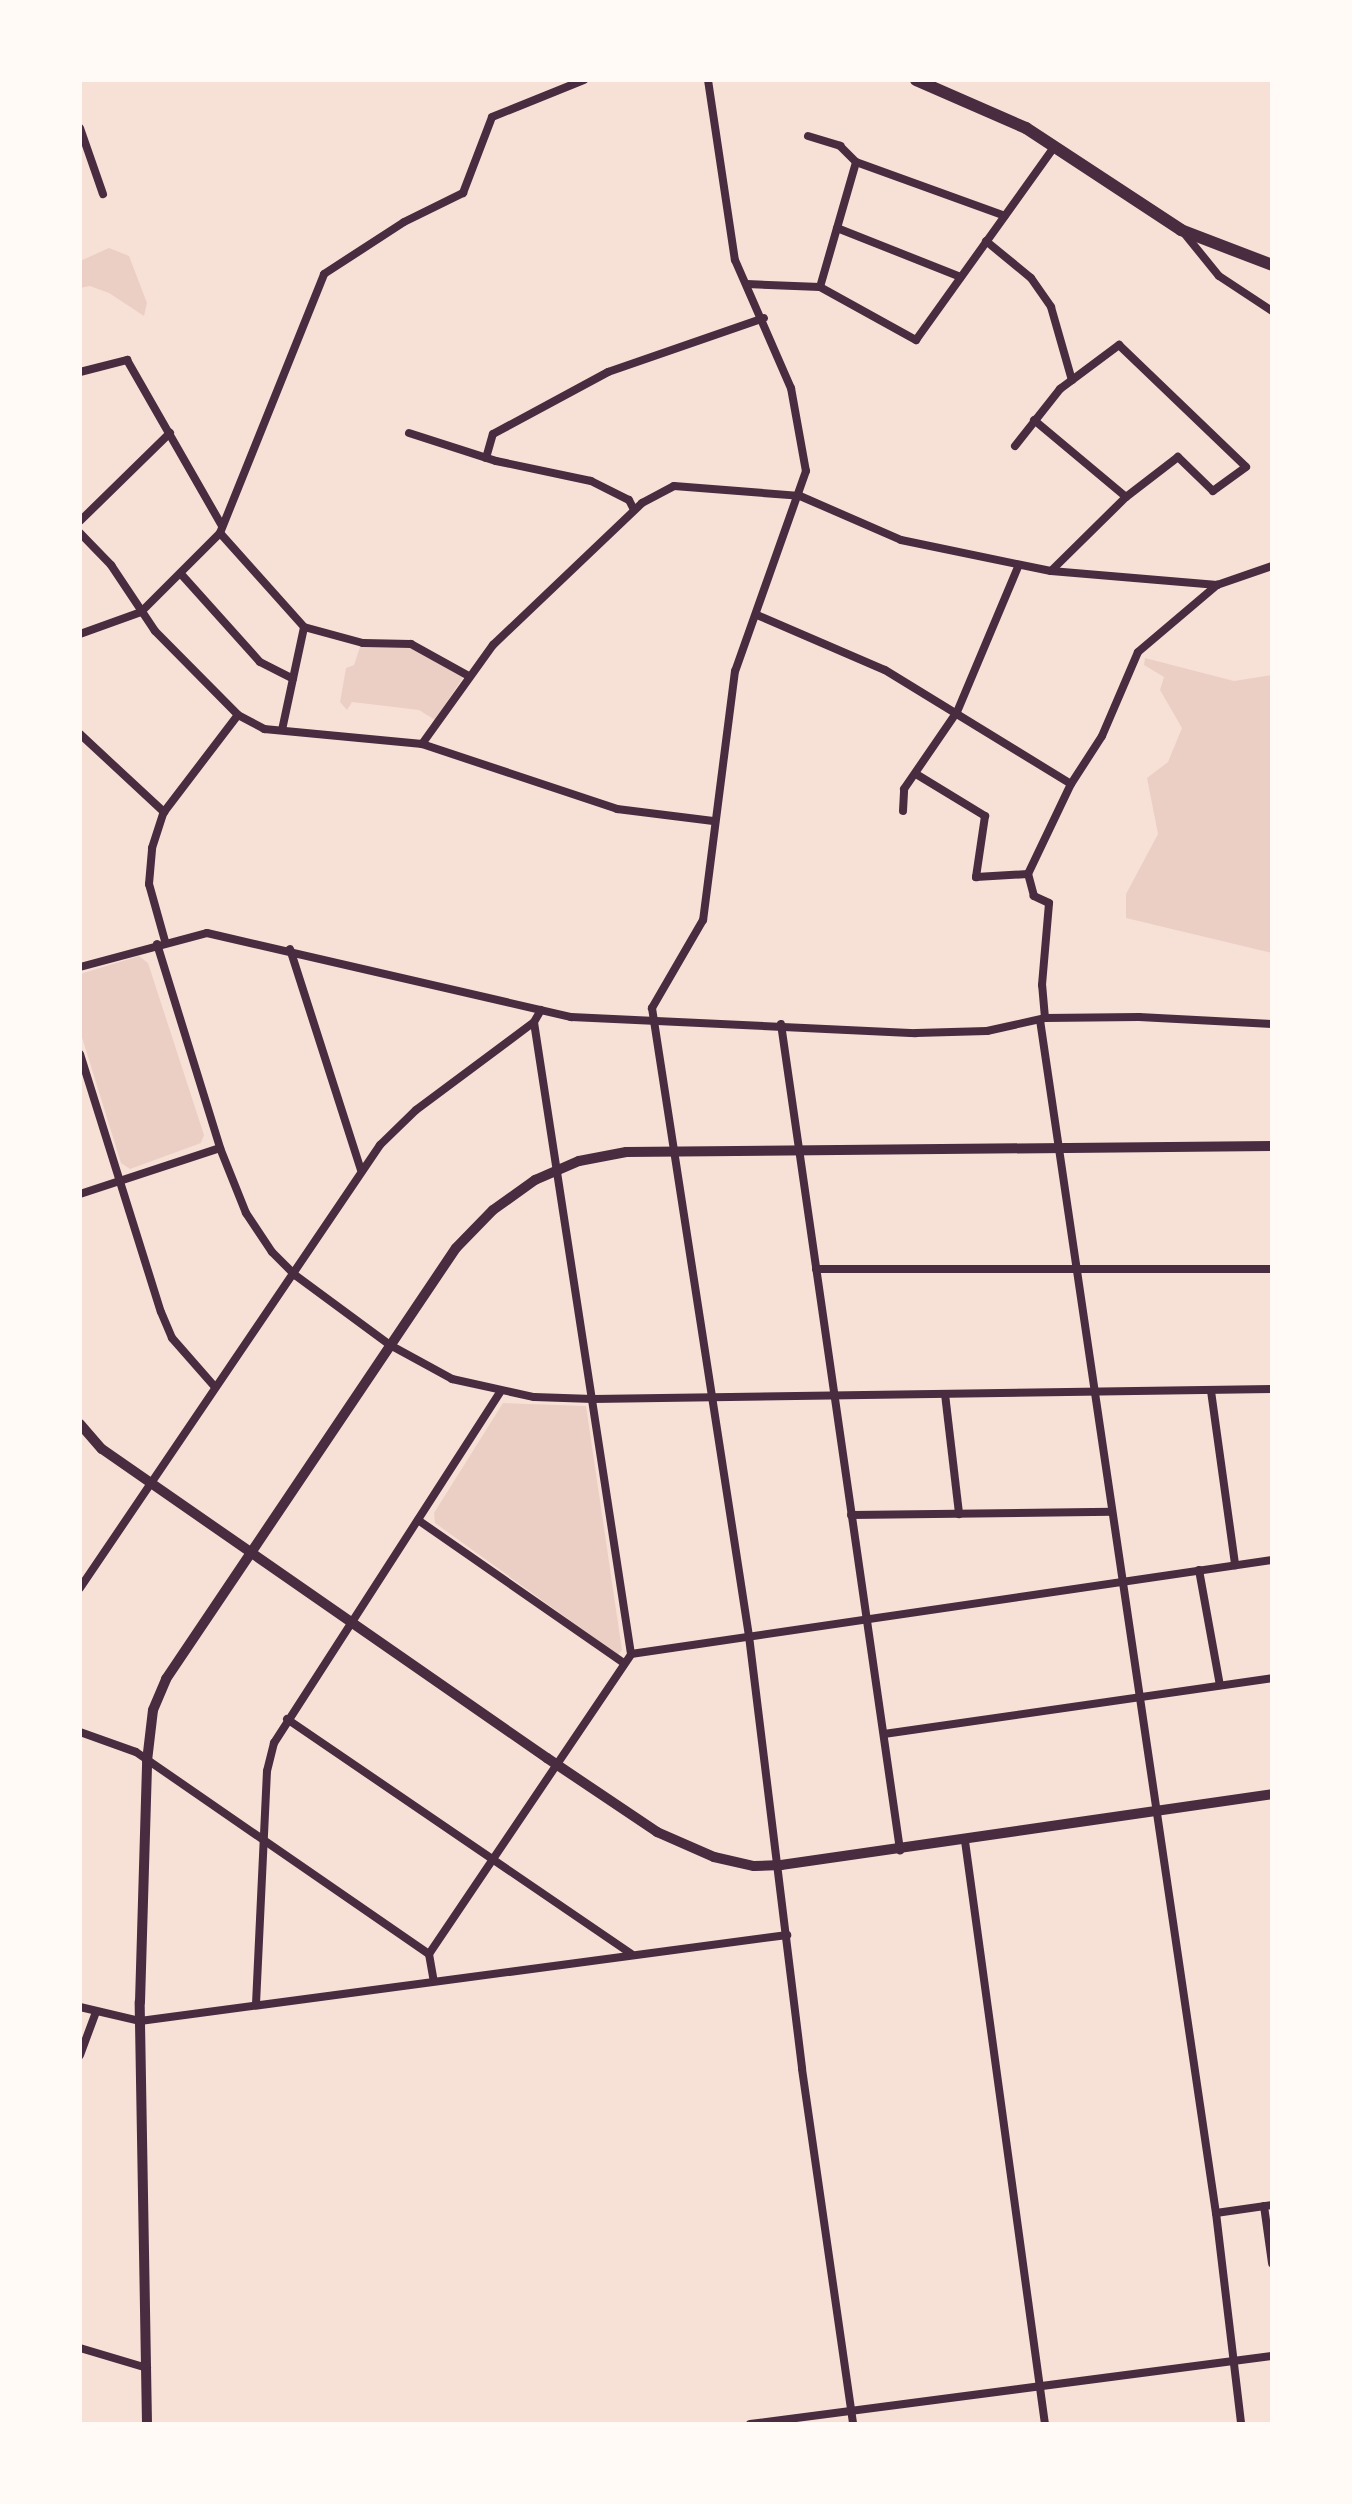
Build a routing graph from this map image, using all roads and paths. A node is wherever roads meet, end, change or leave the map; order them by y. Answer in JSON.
{"nodes":[{"id":1,"x":584,"y":80,"type":"edge"},
{"id":2,"x":708,"y":80,"type":"edge"},
{"id":3,"x":916,"y":80,"type":"edge"},
{"id":4,"x":80,"y":128,"type":"edge"},
{"id":5,"x":808,"y":136,"type":"dead end"},
{"id":6,"x":1055,"y":146,"type":"junction"},
{"id":7,"x":856,"y":162,"type":"junction"},
{"id":8,"x":103,"y":194,"type":"dead end"},
{"id":9,"x":1005,"y":216,"type":"junction"},
{"id":10,"x":837,"y":228,"type":"junction"},
{"id":11,"x":1181,"y":230,"type":"junction"},
{"id":12,"x":986,"y":241,"type":"junction"},
{"id":13,"x":1272,"y":265,"type":"edge"},
{"id":14,"x":961,"y":277,"type":"junction"},
{"id":15,"x":747,"y":284,"type":"junction"},
{"id":16,"x":820,"y":287,"type":"junction"},
{"id":17,"x":1272,"y":311,"type":"edge"},
{"id":18,"x":764,"y":318,"type":"junction"},
{"id":19,"x":80,"y":372,"type":"edge"},
{"id":20,"x":1072,"y":380,"type":"junction"},
{"id":21,"x":1034,"y":420,"type":"junction"},
{"id":22,"x":170,"y":433,"type":"junction"},
{"id":23,"x":409,"y":433,"type":"dead end"},
{"id":24,"x":1015,"y":446,"type":"dead end"},
{"id":25,"x":486,"y":458,"type":"junction"},
{"id":26,"x":800,"y":496,"type":"junction"},
{"id":27,"x":1126,"y":497,"type":"junction"},
{"id":28,"x":634,"y":510,"type":"junction"},
{"id":29,"x":80,"y":521,"type":"edge"},
{"id":30,"x":221,"y":530,"type":"junction"},
{"id":31,"x":80,"y":533,"type":"edge"},
{"id":32,"x":1272,"y":566,"type":"edge"},
{"id":33,"x":1018,"y":567,"type":"junction"},
{"id":34,"x":1051,"y":571,"type":"junction"},
{"id":35,"x":181,"y":574,"type":"junction"},
{"id":36,"x":1217,"y":585,"type":"junction"},
{"id":37,"x":141,"y":612,"type":"junction"},
{"id":38,"x":757,"y":615,"type":"junction"},
{"id":39,"x":304,"y":627,"type":"junction"},
{"id":40,"x":80,"y":634,"type":"edge"},
{"id":41,"x":469,"y":676,"type":"junction"},
{"id":42,"x":293,"y":679,"type":"junction"},
{"id":43,"x":957,"y":712,"type":"junction"},
{"id":44,"x":238,"y":715,"type":"junction"},
{"id":45,"x":282,"y":730,"type":"junction"},
{"id":46,"x":80,"y":734,"type":"edge"},
{"id":47,"x":422,"y":744,"type":"junction"},
{"id":48,"x":916,"y":774,"type":"junction"},
{"id":49,"x":1071,"y":784,"type":"junction"},
{"id":50,"x":903,"y":811,"type":"dead end"},
{"id":51,"x":164,"y":812,"type":"junction"},
{"id":52,"x":713,"y":821,"type":"junction"},
{"id":53,"x":1028,"y":874,"type":"junction"},
{"id":54,"x":161,"y":942,"type":"junction"},
{"id":55,"x":290,"y":949,"type":"junction"},
{"id":56,"x":80,"y":967,"type":"edge"},
{"id":57,"x":541,"y":1010,"type":"junction"},
{"id":58,"x":1043,"y":1019,"type":"junction"},
{"id":59,"x":656,"y":1021,"type":"junction"},
{"id":60,"x":534,"y":1022,"type":"junction"},
{"id":61,"x":781,"y":1024,"type":"junction"},
{"id":62,"x":1272,"y":1024,"type":"edge"},
{"id":63,"x":80,"y":1054,"type":"edge"},
{"id":64,"x":1272,"y":1146,"type":"edge"},
{"id":65,"x":220,"y":1148,"type":"junction"},
{"id":66,"x":1057,"y":1148,"type":"junction"},
{"id":67,"x":798,"y":1149,"type":"junction"},
{"id":68,"x":676,"y":1150,"type":"junction"},
{"id":69,"x":557,"y":1169,"type":"junction"},
{"id":70,"x":361,"y":1170,"type":"junction"},
{"id":71,"x":120,"y":1180,"type":"junction"},
{"id":72,"x":80,"y":1194,"type":"edge"},
{"id":73,"x":816,"y":1269,"type":"junction"},
{"id":74,"x":1272,"y":1269,"type":"edge"},
{"id":75,"x":1076,"y":1270,"type":"junction"},
{"id":76,"x":292,"y":1273,"type":"junction"},
{"id":77,"x":390,"y":1345,"type":"junction"},
{"id":78,"x":215,"y":1387,"type":"junction"},
{"id":79,"x":1272,"y":1389,"type":"edge"},
{"id":80,"x":1211,"y":1391,"type":"junction"},
{"id":81,"x":500,"y":1392,"type":"junction"},
{"id":82,"x":1095,"y":1393,"type":"junction"},
{"id":83,"x":945,"y":1394,"type":"junction"},
{"id":84,"x":836,"y":1395,"type":"junction"},
{"id":85,"x":714,"y":1396,"type":"junction"},
{"id":86,"x":593,"y":1399,"type":"junction"},
{"id":87,"x":80,"y":1424,"type":"edge"},
{"id":88,"x":150,"y":1483,"type":"junction"},
{"id":89,"x":1112,"y":1512,"type":"junction"},
{"id":90,"x":959,"y":1514,"type":"junction"},
{"id":91,"x":851,"y":1515,"type":"junction"},
{"id":92,"x":418,"y":1520,"type":"junction"},
{"id":93,"x":250,"y":1554,"type":"junction"},
{"id":94,"x":1272,"y":1560,"type":"edge"},
{"id":95,"x":1235,"y":1565,"type":"junction"},
{"id":96,"x":1199,"y":1570,"type":"junction"},
{"id":97,"x":1122,"y":1580,"type":"junction"},
{"id":98,"x":80,"y":1588,"type":"edge"},
{"id":99,"x":866,"y":1616,"type":"junction"},
{"id":100,"x":349,"y":1621,"type":"junction"},
{"id":101,"x":749,"y":1636,"type":"junction"},
{"id":102,"x":631,"y":1654,"type":"junction"},
{"id":103,"x":624,"y":1663,"type":"junction"},
{"id":104,"x":1272,"y":1678,"type":"edge"},
{"id":105,"x":1220,"y":1685,"type":"junction"},
{"id":106,"x":1139,"y":1696,"type":"junction"},
{"id":107,"x":287,"y":1719,"type":"junction"},
{"id":108,"x":80,"y":1732,"type":"edge"},
{"id":109,"x":884,"y":1734,"type":"junction"},
{"id":110,"x":147,"y":1761,"type":"junction"},
{"id":111,"x":557,"y":1764,"type":"junction"},
{"id":112,"x":1272,"y":1794,"type":"edge"},
{"id":113,"x":1156,"y":1812,"type":"junction"},
{"id":114,"x":264,"y":1841,"type":"junction"},
{"id":115,"x":965,"y":1841,"type":"junction"},
{"id":116,"x":900,"y":1851,"type":"junction"},
{"id":117,"x":492,"y":1859,"type":"junction"},
{"id":118,"x":781,"y":1865,"type":"junction"},
{"id":119,"x":787,"y":1935,"type":"junction"},
{"id":120,"x":429,"y":1954,"type":"junction"},
{"id":121,"x":633,"y":1954,"type":"junction"},
{"id":122,"x":434,"y":1981,"type":"junction"},
{"id":123,"x":256,"y":2004,"type":"junction"},
{"id":124,"x":80,"y":2007,"type":"edge"},
{"id":125,"x":96,"y":2012,"type":"junction"},
{"id":126,"x":140,"y":2021,"type":"junction"},
{"id":127,"x":80,"y":2055,"type":"edge"},
{"id":128,"x":1268,"y":2206,"type":"edge"},
{"id":129,"x":1216,"y":2213,"type":"junction"},
{"id":130,"x":1272,"y":2263,"type":"edge"},
{"id":131,"x":80,"y":2348,"type":"edge"},
{"id":132,"x":1272,"y":2356,"type":"edge"},
{"id":133,"x":1237,"y":2360,"type":"junction"},
{"id":134,"x":147,"y":2368,"type":"junction"},
{"id":135,"x":1039,"y":2385,"type":"junction"},
{"id":136,"x":851,"y":2410,"type":"junction"},
{"id":137,"x":147,"y":2424,"type":"edge"},
{"id":138,"x":750,"y":2424,"type":"edge"},
{"id":139,"x":853,"y":2424,"type":"edge"},
{"id":140,"x":1045,"y":2424,"type":"edge"},
{"id":141,"x":1241,"y":2424,"type":"edge"}],
"edges":[{"from":1,"to":30,"type":"street"},
{"from":2,"to":15,"type":"street"},
{"from":3,"to":6,"type":"main road"},
{"from":4,"to":8,"type":"street"},
{"from":5,"to":7,"type":"street"},
{"from":6,"to":9,"type":"street"},
{"from":6,"to":11,"type":"main road"},
{"from":7,"to":9,"type":"street"},
{"from":7,"to":10,"type":"street"},
{"from":9,"to":12,"type":"street"},
{"from":10,"to":14,"type":"street"},
{"from":10,"to":16,"type":"street"},
{"from":11,"to":13,"type":"main road"},
{"from":11,"to":17,"type":"street"},
{"from":12,"to":14,"type":"street"},
{"from":12,"to":20,"type":"street"},
{"from":14,"to":16,"type":"street"},
{"from":15,"to":16,"type":"street"},
{"from":15,"to":18,"type":"street"},
{"from":18,"to":25,"type":"street"},
{"from":18,"to":26,"type":"street"},
{"from":19,"to":22,"type":"street"},
{"from":20,"to":21,"type":"street"},
{"from":20,"to":27,"type":"street"},
{"from":21,"to":24,"type":"street"},
{"from":21,"to":27,"type":"street"},
{"from":22,"to":29,"type":"street"},
{"from":22,"to":30,"type":"street"},
{"from":23,"to":25,"type":"street"},
{"from":25,"to":28,"type":"street"},
{"from":26,"to":28,"type":"street"},
{"from":26,"to":33,"type":"street"},
{"from":26,"to":38,"type":"street"},
{"from":27,"to":34,"type":"street"},
{"from":28,"to":41,"type":"street"},
{"from":30,"to":35,"type":"street"},
{"from":30,"to":39,"type":"street"},
{"from":31,"to":37,"type":"street"},
{"from":32,"to":36,"type":"street"},
{"from":33,"to":34,"type":"street"},
{"from":33,"to":43,"type":"street"},
{"from":34,"to":36,"type":"street"},
{"from":35,"to":37,"type":"street"},
{"from":35,"to":42,"type":"street"},
{"from":36,"to":49,"type":"street"},
{"from":37,"to":40,"type":"street"},
{"from":37,"to":44,"type":"street"},
{"from":38,"to":43,"type":"street"},
{"from":38,"to":52,"type":"street"},
{"from":39,"to":41,"type":"street"},
{"from":39,"to":42,"type":"street"},
{"from":41,"to":47,"type":"street"},
{"from":42,"to":45,"type":"street"},
{"from":43,"to":48,"type":"street"},
{"from":43,"to":49,"type":"street"},
{"from":44,"to":45,"type":"street"},
{"from":44,"to":51,"type":"street"},
{"from":45,"to":47,"type":"street"},
{"from":46,"to":51,"type":"street"},
{"from":47,"to":52,"type":"street"},
{"from":48,"to":50,"type":"street"},
{"from":48,"to":53,"type":"street"},
{"from":49,"to":53,"type":"street"},
{"from":51,"to":54,"type":"street"},
{"from":52,"to":59,"type":"street"},
{"from":53,"to":58,"type":"street"},
{"from":54,"to":55,"type":"street"},
{"from":54,"to":56,"type":"street"},
{"from":54,"to":65,"type":"street"},
{"from":55,"to":57,"type":"street"},
{"from":55,"to":70,"type":"street"},
{"from":57,"to":59,"type":"street"},
{"from":57,"to":60,"type":"street"},
{"from":58,"to":61,"type":"street"},
{"from":58,"to":62,"type":"street"},
{"from":58,"to":66,"type":"street"},
{"from":59,"to":61,"type":"street"},
{"from":59,"to":68,"type":"street"},
{"from":60,"to":69,"type":"street"},
{"from":60,"to":70,"type":"street"},
{"from":61,"to":67,"type":"street"},
{"from":63,"to":71,"type":"street"},
{"from":64,"to":66,"type":"street"},
{"from":65,"to":71,"type":"street"},
{"from":65,"to":76,"type":"street"},
{"from":66,"to":67,"type":"street"},
{"from":66,"to":75,"type":"street"},
{"from":67,"to":68,"type":"street"},
{"from":67,"to":73,"type":"street"},
{"from":68,"to":69,"type":"street"},
{"from":68,"to":85,"type":"street"},
{"from":69,"to":77,"type":"street"},
{"from":69,"to":86,"type":"street"},
{"from":70,"to":76,"type":"street"},
{"from":71,"to":72,"type":"street"},
{"from":71,"to":78,"type":"street"},
{"from":73,"to":75,"type":"street"},
{"from":73,"to":84,"type":"street"},
{"from":74,"to":75,"type":"street"},
{"from":75,"to":82,"type":"street"},
{"from":76,"to":77,"type":"street"},
{"from":76,"to":78,"type":"street"},
{"from":77,"to":81,"type":"street"},
{"from":77,"to":93,"type":"street"},
{"from":78,"to":88,"type":"street"},
{"from":79,"to":80,"type":"street"},
{"from":80,"to":82,"type":"street"},
{"from":80,"to":95,"type":"street"},
{"from":81,"to":86,"type":"street"},
{"from":81,"to":92,"type":"street"},
{"from":82,"to":83,"type":"street"},
{"from":82,"to":89,"type":"street"},
{"from":83,"to":84,"type":"street"},
{"from":83,"to":90,"type":"street"},
{"from":84,"to":85,"type":"street"},
{"from":84,"to":91,"type":"street"},
{"from":85,"to":86,"type":"street"},
{"from":85,"to":101,"type":"street"},
{"from":86,"to":102,"type":"street"},
{"from":87,"to":88,"type":"street"},
{"from":88,"to":93,"type":"street"},
{"from":88,"to":98,"type":"street"},
{"from":89,"to":90,"type":"street"},
{"from":89,"to":97,"type":"street"},
{"from":90,"to":91,"type":"street"},
{"from":91,"to":99,"type":"street"},
{"from":92,"to":100,"type":"street"},
{"from":92,"to":103,"type":"street"},
{"from":93,"to":100,"type":"street"},
{"from":93,"to":110,"type":"street"},
{"from":94,"to":95,"type":"street"},
{"from":95,"to":96,"type":"street"},
{"from":96,"to":97,"type":"street"},
{"from":96,"to":105,"type":"street"},
{"from":97,"to":99,"type":"street"},
{"from":97,"to":106,"type":"street"},
{"from":99,"to":101,"type":"street"},
{"from":99,"to":109,"type":"street"},
{"from":100,"to":107,"type":"street"},
{"from":100,"to":111,"type":"street"},
{"from":101,"to":102,"type":"street"},
{"from":101,"to":118,"type":"street"},
{"from":102,"to":103,"type":"street"},
{"from":103,"to":111,"type":"street"},
{"from":104,"to":105,"type":"street"},
{"from":105,"to":106,"type":"street"},
{"from":106,"to":109,"type":"street"},
{"from":106,"to":113,"type":"street"},
{"from":107,"to":114,"type":"street"},
{"from":107,"to":117,"type":"street"},
{"from":108,"to":110,"type":"street"},
{"from":109,"to":116,"type":"street"},
{"from":110,"to":114,"type":"street"},
{"from":110,"to":126,"type":"street"},
{"from":111,"to":117,"type":"street"},
{"from":111,"to":118,"type":"street"},
{"from":112,"to":113,"type":"street"},
{"from":113,"to":115,"type":"street"},
{"from":113,"to":129,"type":"street"},
{"from":114,"to":120,"type":"street"},
{"from":114,"to":123,"type":"street"},
{"from":115,"to":116,"type":"street"},
{"from":115,"to":135,"type":"street"},
{"from":116,"to":118,"type":"street"},
{"from":117,"to":120,"type":"street"},
{"from":117,"to":121,"type":"street"},
{"from":118,"to":119,"type":"street"},
{"from":119,"to":121,"type":"street"},
{"from":119,"to":136,"type":"street"},
{"from":120,"to":122,"type":"street"},
{"from":121,"to":122,"type":"street"},
{"from":122,"to":123,"type":"street"},
{"from":123,"to":126,"type":"street"},
{"from":124,"to":125,"type":"street"},
{"from":125,"to":126,"type":"street"},
{"from":125,"to":127,"type":"street"},
{"from":126,"to":134,"type":"street"},
{"from":128,"to":129,"type":"street"},
{"from":128,"to":130,"type":"street"},
{"from":129,"to":133,"type":"street"},
{"from":131,"to":134,"type":"street"},
{"from":132,"to":133,"type":"street"},
{"from":133,"to":135,"type":"street"},
{"from":133,"to":141,"type":"street"},
{"from":134,"to":137,"type":"street"},
{"from":135,"to":136,"type":"street"},
{"from":135,"to":140,"type":"street"},
{"from":136,"to":138,"type":"street"},
{"from":136,"to":139,"type":"street"}]}
